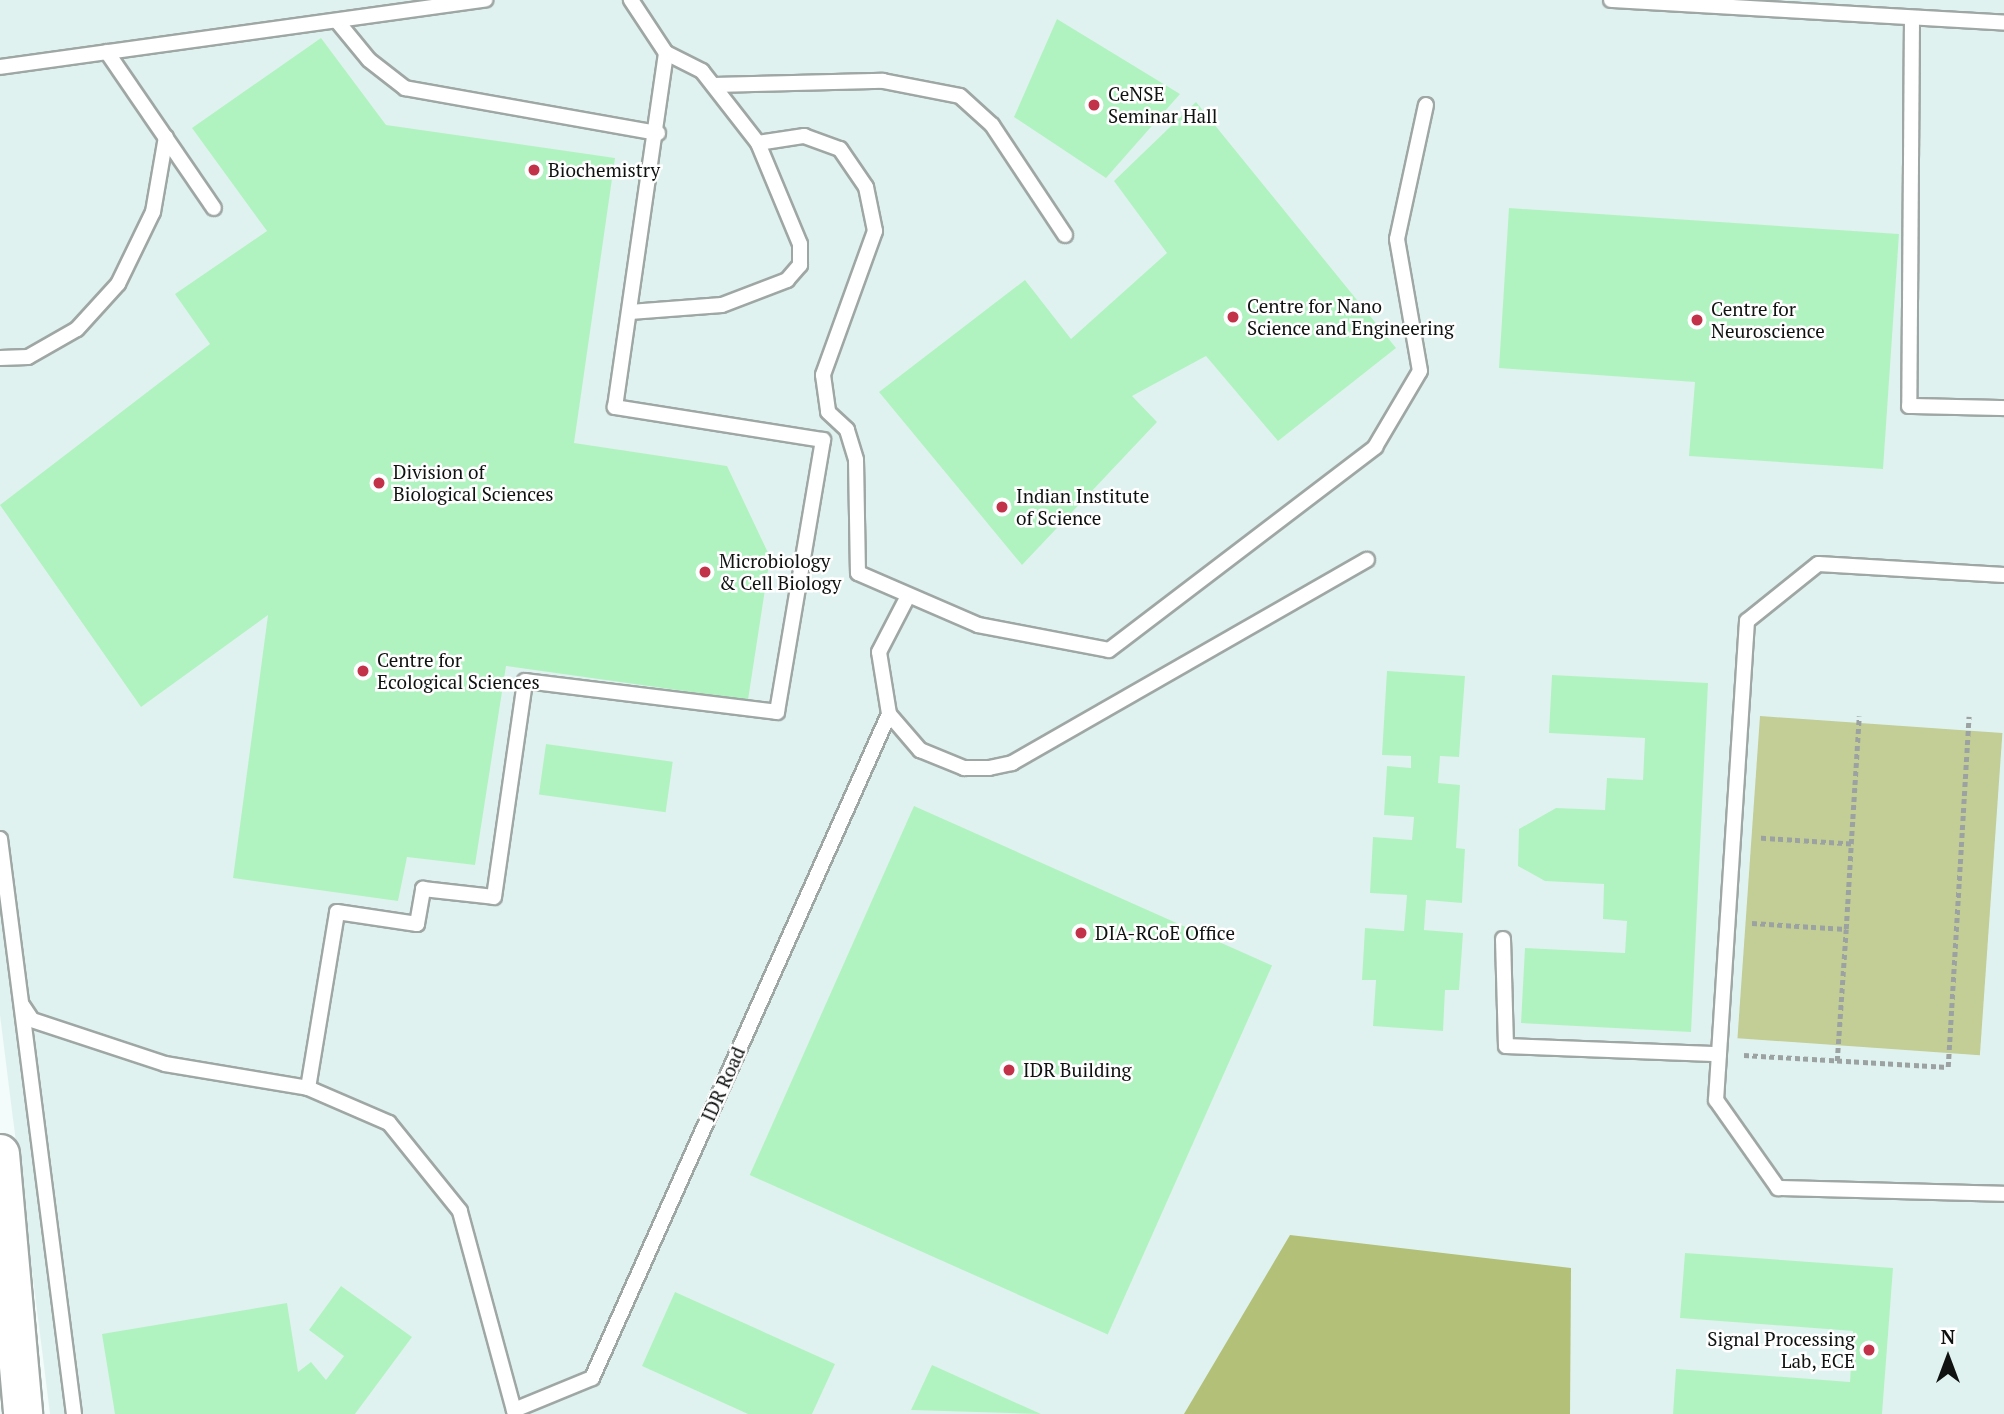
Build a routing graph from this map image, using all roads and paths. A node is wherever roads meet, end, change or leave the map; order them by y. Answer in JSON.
{"nodes":[{"id":1,"x":485,"y":0,"type":"edge"},
{"id":2,"x":631,"y":0,"type":"edge"},
{"id":3,"x":1611,"y":0,"type":"edge"},
{"id":4,"x":1723,"y":3,"type":"edge"},
{"id":5,"x":1912,"y":18,"type":"junction"},
{"id":6,"x":337,"y":21,"type":"junction"},
{"id":7,"x":2004,"y":23,"type":"edge"},
{"id":8,"x":107,"y":52,"type":"junction"},
{"id":9,"x":666,"y":53,"type":"junction"},
{"id":10,"x":0,"y":67,"type":"edge"},
{"id":11,"x":714,"y":85,"type":"junction"},
{"id":12,"x":1426,"y":105,"type":"dead end"},
{"id":13,"x":658,"y":133,"type":"junction"},
{"id":14,"x":166,"y":137,"type":"junction"},
{"id":15,"x":758,"y":143,"type":"junction"},
{"id":16,"x":214,"y":208,"type":"dead end"},
{"id":17,"x":1065,"y":235,"type":"dead end"},
{"id":18,"x":630,"y":312,"type":"junction"},
{"id":19,"x":0,"y":358,"type":"edge"},
{"id":20,"x":2004,"y":408,"type":"edge"},
{"id":21,"x":1367,"y":560,"type":"dead end"},
{"id":22,"x":2004,"y":575,"type":"edge"},
{"id":23,"x":908,"y":596,"type":"junction"},
{"id":24,"x":889,"y":714,"type":"junction"},
{"id":25,"x":1859,"y":716,"type":"dead end"},
{"id":26,"x":1969,"y":717,"type":"dead end"},
{"id":27,"x":1733,"y":836,"type":"junction"},
{"id":28,"x":0,"y":839,"type":"edge"},
{"id":29,"x":1851,"y":844,"type":"junction"},
{"id":30,"x":1727,"y":922,"type":"junction"},
{"id":31,"x":1846,"y":929,"type":"junction"},
{"id":32,"x":1503,"y":939,"type":"dead end"},
{"id":33,"x":20,"y":1003,"type":"junction"},
{"id":34,"x":1719,"y":1054,"type":"junction"},
{"id":35,"x":1837,"y":1061,"type":"junction"},
{"id":36,"x":308,"y":1088,"type":"junction"},
{"id":37,"x":0,"y":1154,"type":"edge"},
{"id":38,"x":2004,"y":1194,"type":"edge"},
{"id":39,"x":515,"y":1412,"type":"edge"},
{"id":40,"x":23,"y":1414,"type":"edge"},
{"id":41,"x":74,"y":1414,"type":"edge"}],
"edges":[{"from":1,"to":6,"type":"lane"},
{"from":2,"to":9,"type":"lane"},
{"from":3,"to":4,"type":"lane"},
{"from":4,"to":5,"type":"lane"},
{"from":5,"to":7,"type":"lane"},
{"from":5,"to":20,"type":"lane"},
{"from":6,"to":8,"type":"lane"},
{"from":6,"to":13,"type":"lane"},
{"from":8,"to":10,"type":"lane"},
{"from":8,"to":14,"type":"lane"},
{"from":9,"to":11,"type":"lane"},
{"from":9,"to":13,"type":"lane"},
{"from":11,"to":15,"type":"lane"},
{"from":11,"to":17,"type":"lane"},
{"from":12,"to":23,"type":"lane"},
{"from":13,"to":18,"type":"lane"},
{"from":14,"to":16,"type":"lane"},
{"from":14,"to":19,"type":"lane"},
{"from":15,"to":18,"type":"lane"},
{"from":15,"to":23,"type":"lane"},
{"from":18,"to":36,"type":"lane"},
{"from":21,"to":24,"type":"lane"},
{"from":22,"to":27,"type":"lane"},
{"from":23,"to":24,"type":"lane"},
{"from":24,"to":39,"type":"lane","name":"IDR Road"},
{"from":25,"to":29,"type":"path"},
{"from":26,"to":35,"type":"path"},
{"from":27,"to":29,"type":"path"},
{"from":27,"to":30,"type":"lane"},
{"from":28,"to":33,"type":"lane"},
{"from":29,"to":31,"type":"path"},
{"from":30,"to":31,"type":"path"},
{"from":30,"to":34,"type":"lane"},
{"from":31,"to":35,"type":"path"},
{"from":32,"to":34,"type":"lane"},
{"from":33,"to":36,"type":"lane"},
{"from":33,"to":41,"type":"lane"},
{"from":34,"to":35,"type":"path"},
{"from":34,"to":38,"type":"lane"},
{"from":36,"to":39,"type":"lane"},
{"from":37,"to":40,"type":"main road"}]}
